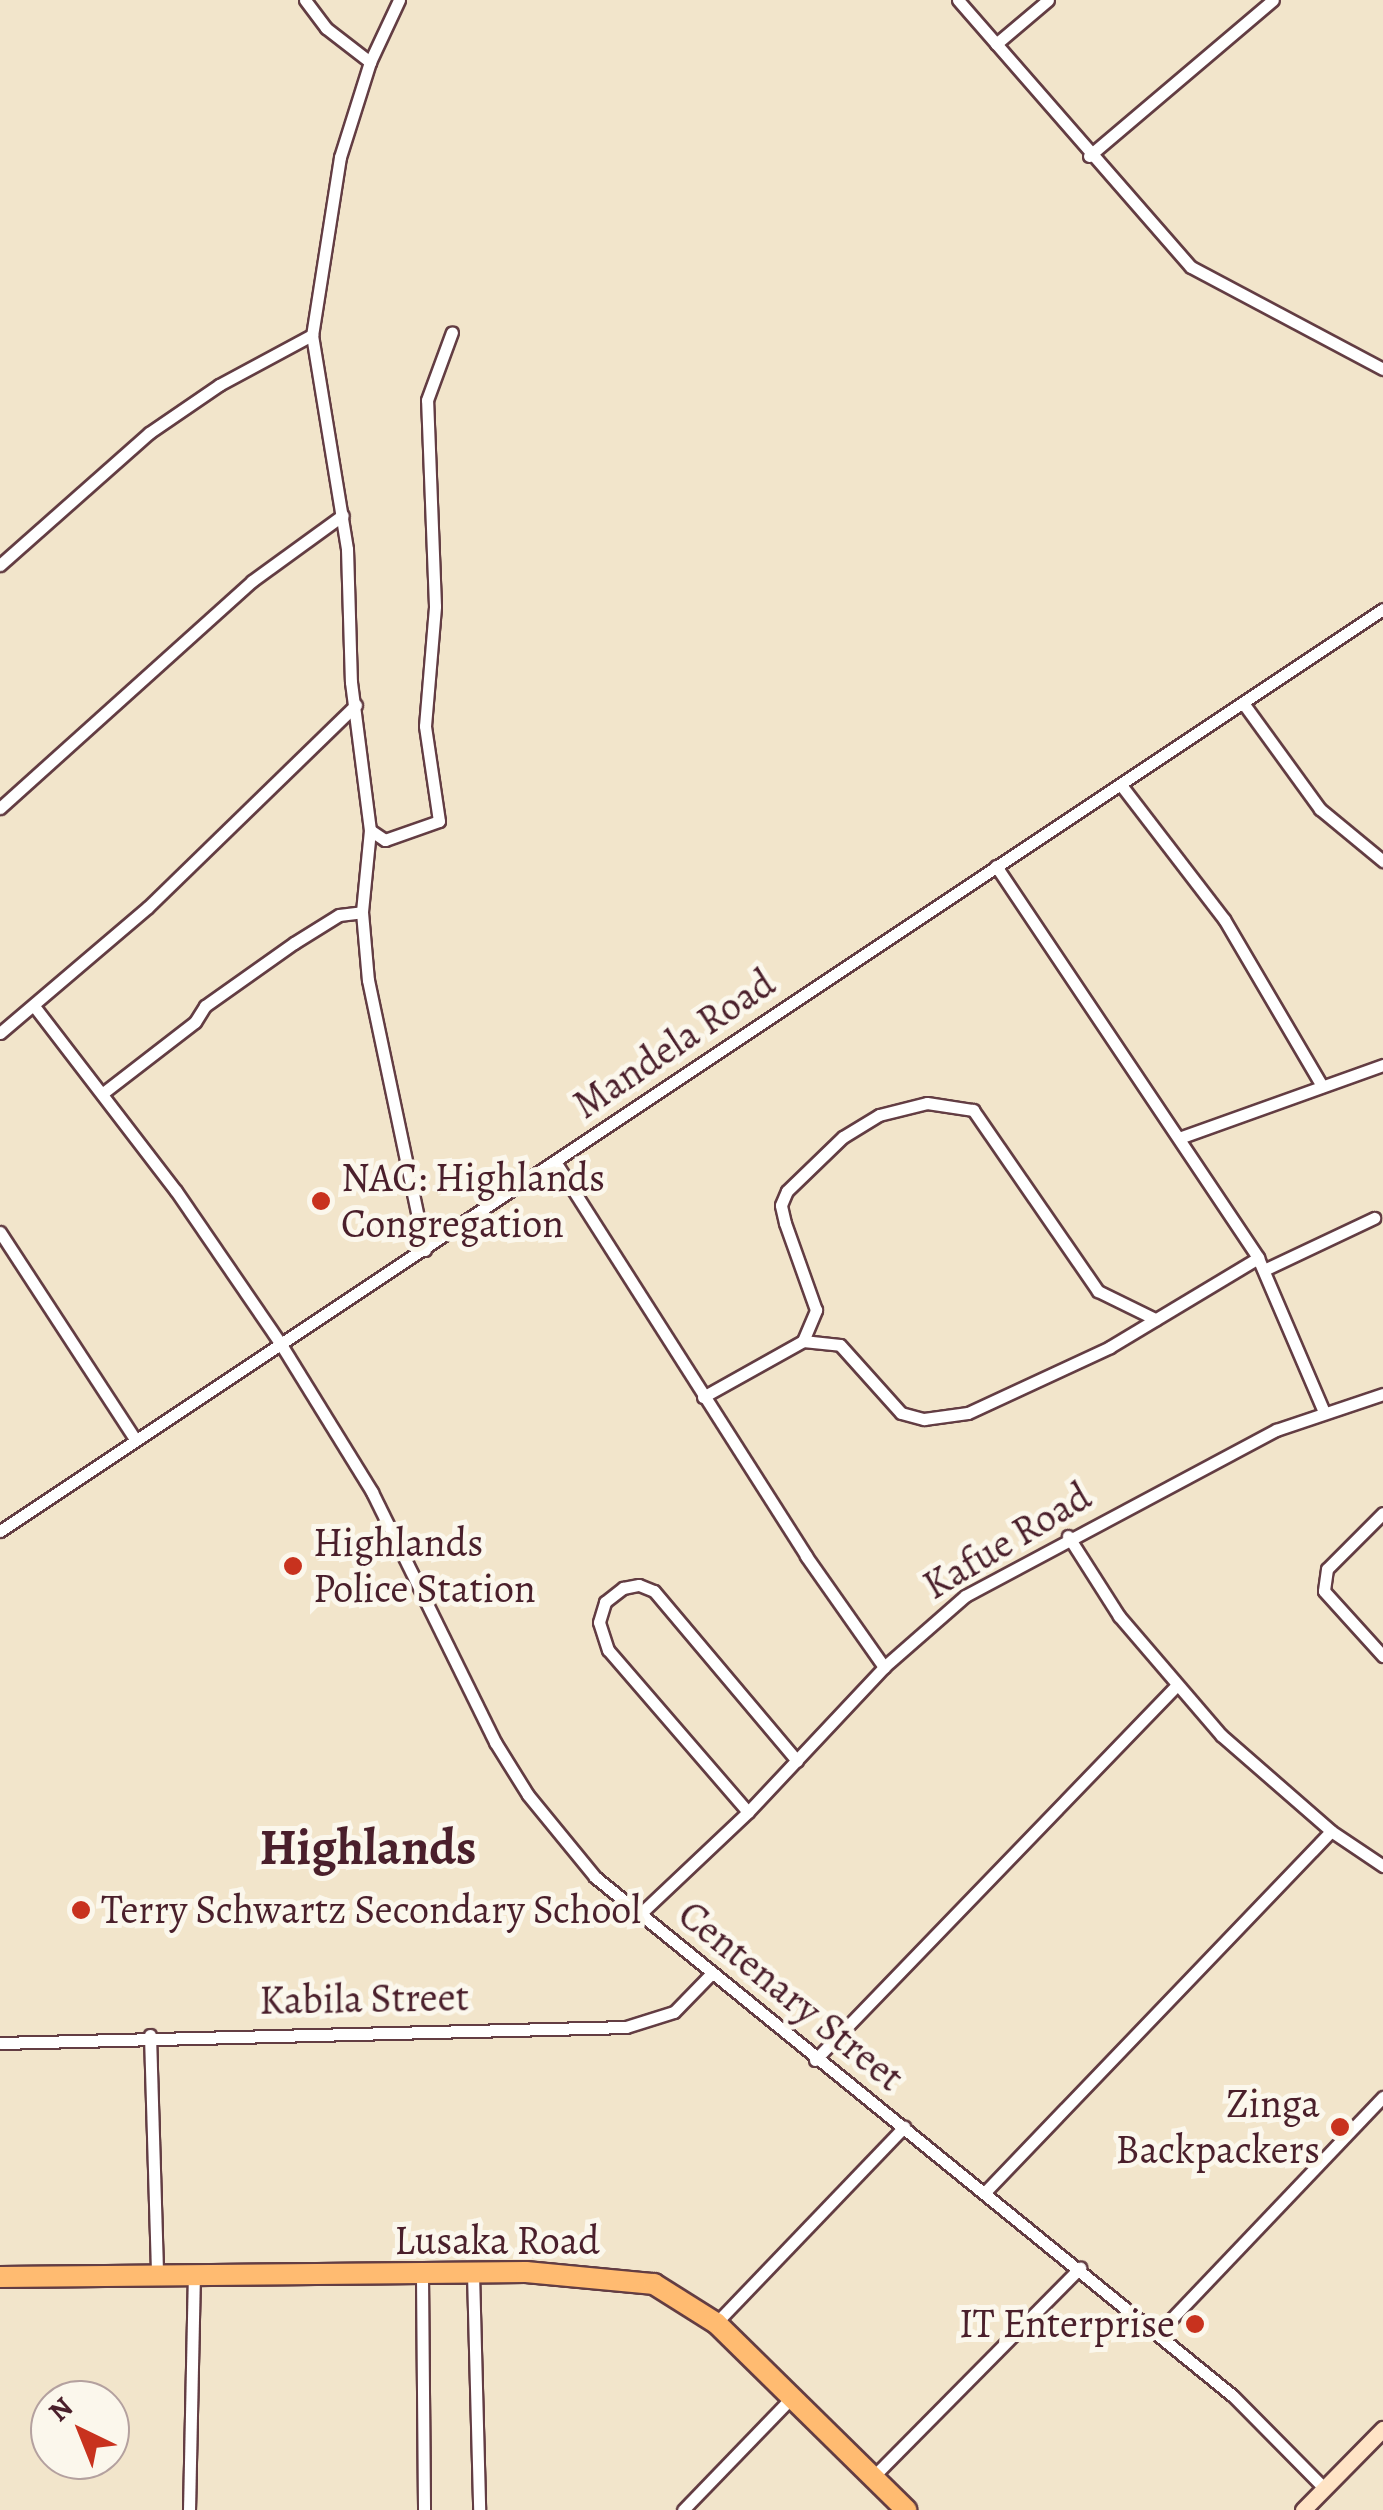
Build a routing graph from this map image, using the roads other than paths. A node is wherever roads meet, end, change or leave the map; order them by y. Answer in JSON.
{"nodes":[{"id":1,"x":305,"y":0,"type":"edge"},
{"id":2,"x":400,"y":0,"type":"edge"},
{"id":3,"x":958,"y":0,"type":"edge"},
{"id":4,"x":1048,"y":0,"type":"edge"},
{"id":5,"x":1272,"y":0,"type":"edge"},
{"id":6,"x":996,"y":44,"type":"junction"},
{"id":7,"x":370,"y":62,"type":"junction"},
{"id":8,"x":1090,"y":156,"type":"junction"},
{"id":9,"x":452,"y":332,"type":"dead end"},
{"id":10,"x":312,"y":335,"type":"junction"},
{"id":11,"x":1383,"y":369,"type":"edge"},
{"id":12,"x":343,"y":515,"type":"junction"},
{"id":13,"x":0,"y":564,"type":"edge"},
{"id":14,"x":1383,"y":609,"type":"edge"},
{"id":15,"x":1243,"y":703,"type":"junction"},
{"id":16,"x":356,"y":705,"type":"junction"},
{"id":17,"x":1121,"y":785,"type":"junction"},
{"id":18,"x":0,"y":808,"type":"edge"},
{"id":19,"x":370,"y":830,"type":"junction"},
{"id":20,"x":1383,"y":861,"type":"edge"},
{"id":21,"x":996,"y":866,"type":"junction"},
{"id":22,"x":362,"y":912,"type":"junction"},
{"id":23,"x":34,"y":1006,"type":"junction"},
{"id":24,"x":0,"y":1034,"type":"edge"},
{"id":25,"x":1383,"y":1065,"type":"edge"},
{"id":26,"x":1322,"y":1086,"type":"junction"},
{"id":27,"x":103,"y":1093,"type":"junction"},
{"id":28,"x":1179,"y":1138,"type":"junction"},
{"id":29,"x":556,"y":1163,"type":"junction"},
{"id":30,"x":1374,"y":1218,"type":"dead end"},
{"id":31,"x":0,"y":1232,"type":"edge"},
{"id":32,"x":425,"y":1250,"type":"junction"},
{"id":33,"x":1261,"y":1264,"type":"junction"},
{"id":34,"x":1154,"y":1319,"type":"junction"},
{"id":35,"x":803,"y":1342,"type":"junction"},
{"id":36,"x":282,"y":1346,"type":"junction"},
{"id":37,"x":1383,"y":1394,"type":"edge"},
{"id":38,"x":704,"y":1396,"type":"junction"},
{"id":39,"x":1323,"y":1410,"type":"junction"},
{"id":40,"x":135,"y":1439,"type":"junction"},
{"id":41,"x":1383,"y":1513,"type":"edge"},
{"id":42,"x":0,"y":1530,"type":"edge"},
{"id":43,"x":1068,"y":1536,"type":"junction"},
{"id":44,"x":1383,"y":1656,"type":"edge"},
{"id":45,"x":884,"y":1667,"type":"junction"},
{"id":46,"x":1176,"y":1686,"type":"junction"},
{"id":47,"x":796,"y":1761,"type":"junction"},
{"id":48,"x":748,"y":1812,"type":"junction"},
{"id":49,"x":1331,"y":1830,"type":"junction"},
{"id":50,"x":1383,"y":1866,"type":"edge"},
{"id":51,"x":639,"y":1915,"type":"junction"},
{"id":52,"x":710,"y":1975,"type":"junction"},
{"id":53,"x":150,"y":2035,"type":"junction"},
{"id":54,"x":0,"y":2043,"type":"edge"},
{"id":55,"x":815,"y":2060,"type":"junction"},
{"id":56,"x":1383,"y":2096,"type":"edge"},
{"id":57,"x":904,"y":2127,"type":"junction"},
{"id":58,"x":987,"y":2190,"type":"junction"},
{"id":59,"x":1080,"y":2268,"type":"junction"},
{"id":60,"x":473,"y":2273,"type":"junction"},
{"id":61,"x":422,"y":2276,"type":"junction"},
{"id":62,"x":0,"y":2277,"type":"edge"},
{"id":63,"x":157,"y":2277,"type":"junction"},
{"id":64,"x":194,"y":2277,"type":"junction"},
{"id":65,"x":716,"y":2324,"type":"junction"},
{"id":66,"x":1158,"y":2333,"type":"junction"},
{"id":67,"x":792,"y":2398,"type":"junction"},
{"id":68,"x":1383,"y":2429,"type":"edge"},
{"id":69,"x":872,"y":2478,"type":"junction"},
{"id":70,"x":1325,"y":2489,"type":"junction"},
{"id":71,"x":190,"y":2510,"type":"edge"},
{"id":72,"x":424,"y":2510,"type":"edge"},
{"id":73,"x":479,"y":2510,"type":"edge"},
{"id":74,"x":682,"y":2510,"type":"edge"},
{"id":75,"x":906,"y":2510,"type":"edge"},
{"id":76,"x":1304,"y":2510,"type":"edge"}],
"edges":[{"from":1,"to":7,"type":"street"},
{"from":2,"to":7,"type":"street"},
{"from":3,"to":6,"type":"street"},
{"from":4,"to":6,"type":"street"},
{"from":5,"to":8,"type":"street"},
{"from":6,"to":8,"type":"street"},
{"from":7,"to":10,"type":"street"},
{"from":8,"to":11,"type":"street"},
{"from":9,"to":19,"type":"street"},
{"from":10,"to":12,"type":"street"},
{"from":10,"to":13,"type":"street"},
{"from":12,"to":16,"type":"street"},
{"from":12,"to":18,"type":"street"},
{"from":14,"to":15,"type":"street","name":"Mandela Road"},
{"from":15,"to":17,"type":"street","name":"Mandela Road"},
{"from":15,"to":20,"type":"street"},
{"from":16,"to":19,"type":"street"},
{"from":16,"to":23,"type":"street"},
{"from":17,"to":21,"type":"street","name":"Mandela Road"},
{"from":17,"to":26,"type":"street"},
{"from":19,"to":22,"type":"street"},
{"from":21,"to":28,"type":"street"},
{"from":21,"to":29,"type":"street","name":"Mandela Road"},
{"from":22,"to":27,"type":"street"},
{"from":22,"to":32,"type":"street"},
{"from":23,"to":24,"type":"street"},
{"from":23,"to":27,"type":"street","name":"Centenary Street"},
{"from":25,"to":26,"type":"street"},
{"from":26,"to":28,"type":"street"},
{"from":27,"to":36,"type":"street","name":"Centenary Street"},
{"from":28,"to":33,"type":"street"},
{"from":29,"to":32,"type":"street","name":"Mandela Road"},
{"from":29,"to":38,"type":"street"},
{"from":30,"to":33,"type":"street"},
{"from":31,"to":40,"type":"street"},
{"from":32,"to":36,"type":"street","name":"Mandela Road"},
{"from":33,"to":34,"type":"street"},
{"from":33,"to":39,"type":"street"},
{"from":34,"to":35,"type":"street"},
{"from":34,"to":35,"type":"street"},
{"from":35,"to":38,"type":"street"},
{"from":36,"to":40,"type":"street","name":"Mandela Road"},
{"from":36,"to":51,"type":"street","name":"Centenary Street"},
{"from":37,"to":39,"type":"street","name":"Kafue Road"},
{"from":38,"to":45,"type":"street"},
{"from":39,"to":43,"type":"street","name":"Kafue Road"},
{"from":40,"to":42,"type":"street","name":"Mandela Road"},
{"from":41,"to":44,"type":"street"},
{"from":43,"to":45,"type":"street","name":"Kafue Road"},
{"from":43,"to":46,"type":"street"},
{"from":45,"to":47,"type":"street","name":"Kafue Road"},
{"from":46,"to":49,"type":"street"},
{"from":46,"to":55,"type":"street"},
{"from":47,"to":48,"type":"street","name":"Kafue Road"},
{"from":47,"to":48,"type":"street"},
{"from":48,"to":51,"type":"street","name":"Kafue Road"},
{"from":49,"to":50,"type":"street"},
{"from":49,"to":58,"type":"street"},
{"from":51,"to":52,"type":"street","name":"Centenary Street"},
{"from":52,"to":53,"type":"street","name":"Kabila Street"},
{"from":52,"to":55,"type":"street","name":"Centenary Street"},
{"from":53,"to":54,"type":"street","name":"Kabila Street"},
{"from":53,"to":63,"type":"street"},
{"from":55,"to":57,"type":"street","name":"Centenary Street"},
{"from":56,"to":66,"type":"street"},
{"from":57,"to":58,"type":"street","name":"Centenary Street"},
{"from":57,"to":65,"type":"street"},
{"from":58,"to":59,"type":"street","name":"Centenary Street"},
{"from":59,"to":66,"type":"street","name":"Centenary Street"},
{"from":59,"to":69,"type":"street"},
{"from":60,"to":61,"type":"highway","name":"Lusaka Road"},
{"from":60,"to":65,"type":"highway","name":"Lusaka Road"},
{"from":60,"to":73,"type":"street"},
{"from":61,"to":64,"type":"highway","name":"Lusaka Road"},
{"from":61,"to":72,"type":"street"},
{"from":62,"to":63,"type":"highway","name":"Lusaka Road"},
{"from":63,"to":64,"type":"highway","name":"Lusaka Road"},
{"from":64,"to":71,"type":"street"},
{"from":65,"to":67,"type":"highway","name":"Lusaka Road"},
{"from":66,"to":70,"type":"street","name":"Centenary Street"},
{"from":67,"to":69,"type":"highway","name":"Lusaka Road"},
{"from":67,"to":74,"type":"street"},
{"from":68,"to":70,"type":"street"},
{"from":69,"to":75,"type":"highway","name":"Lusaka Road"},
{"from":70,"to":76,"type":"street"}]}
